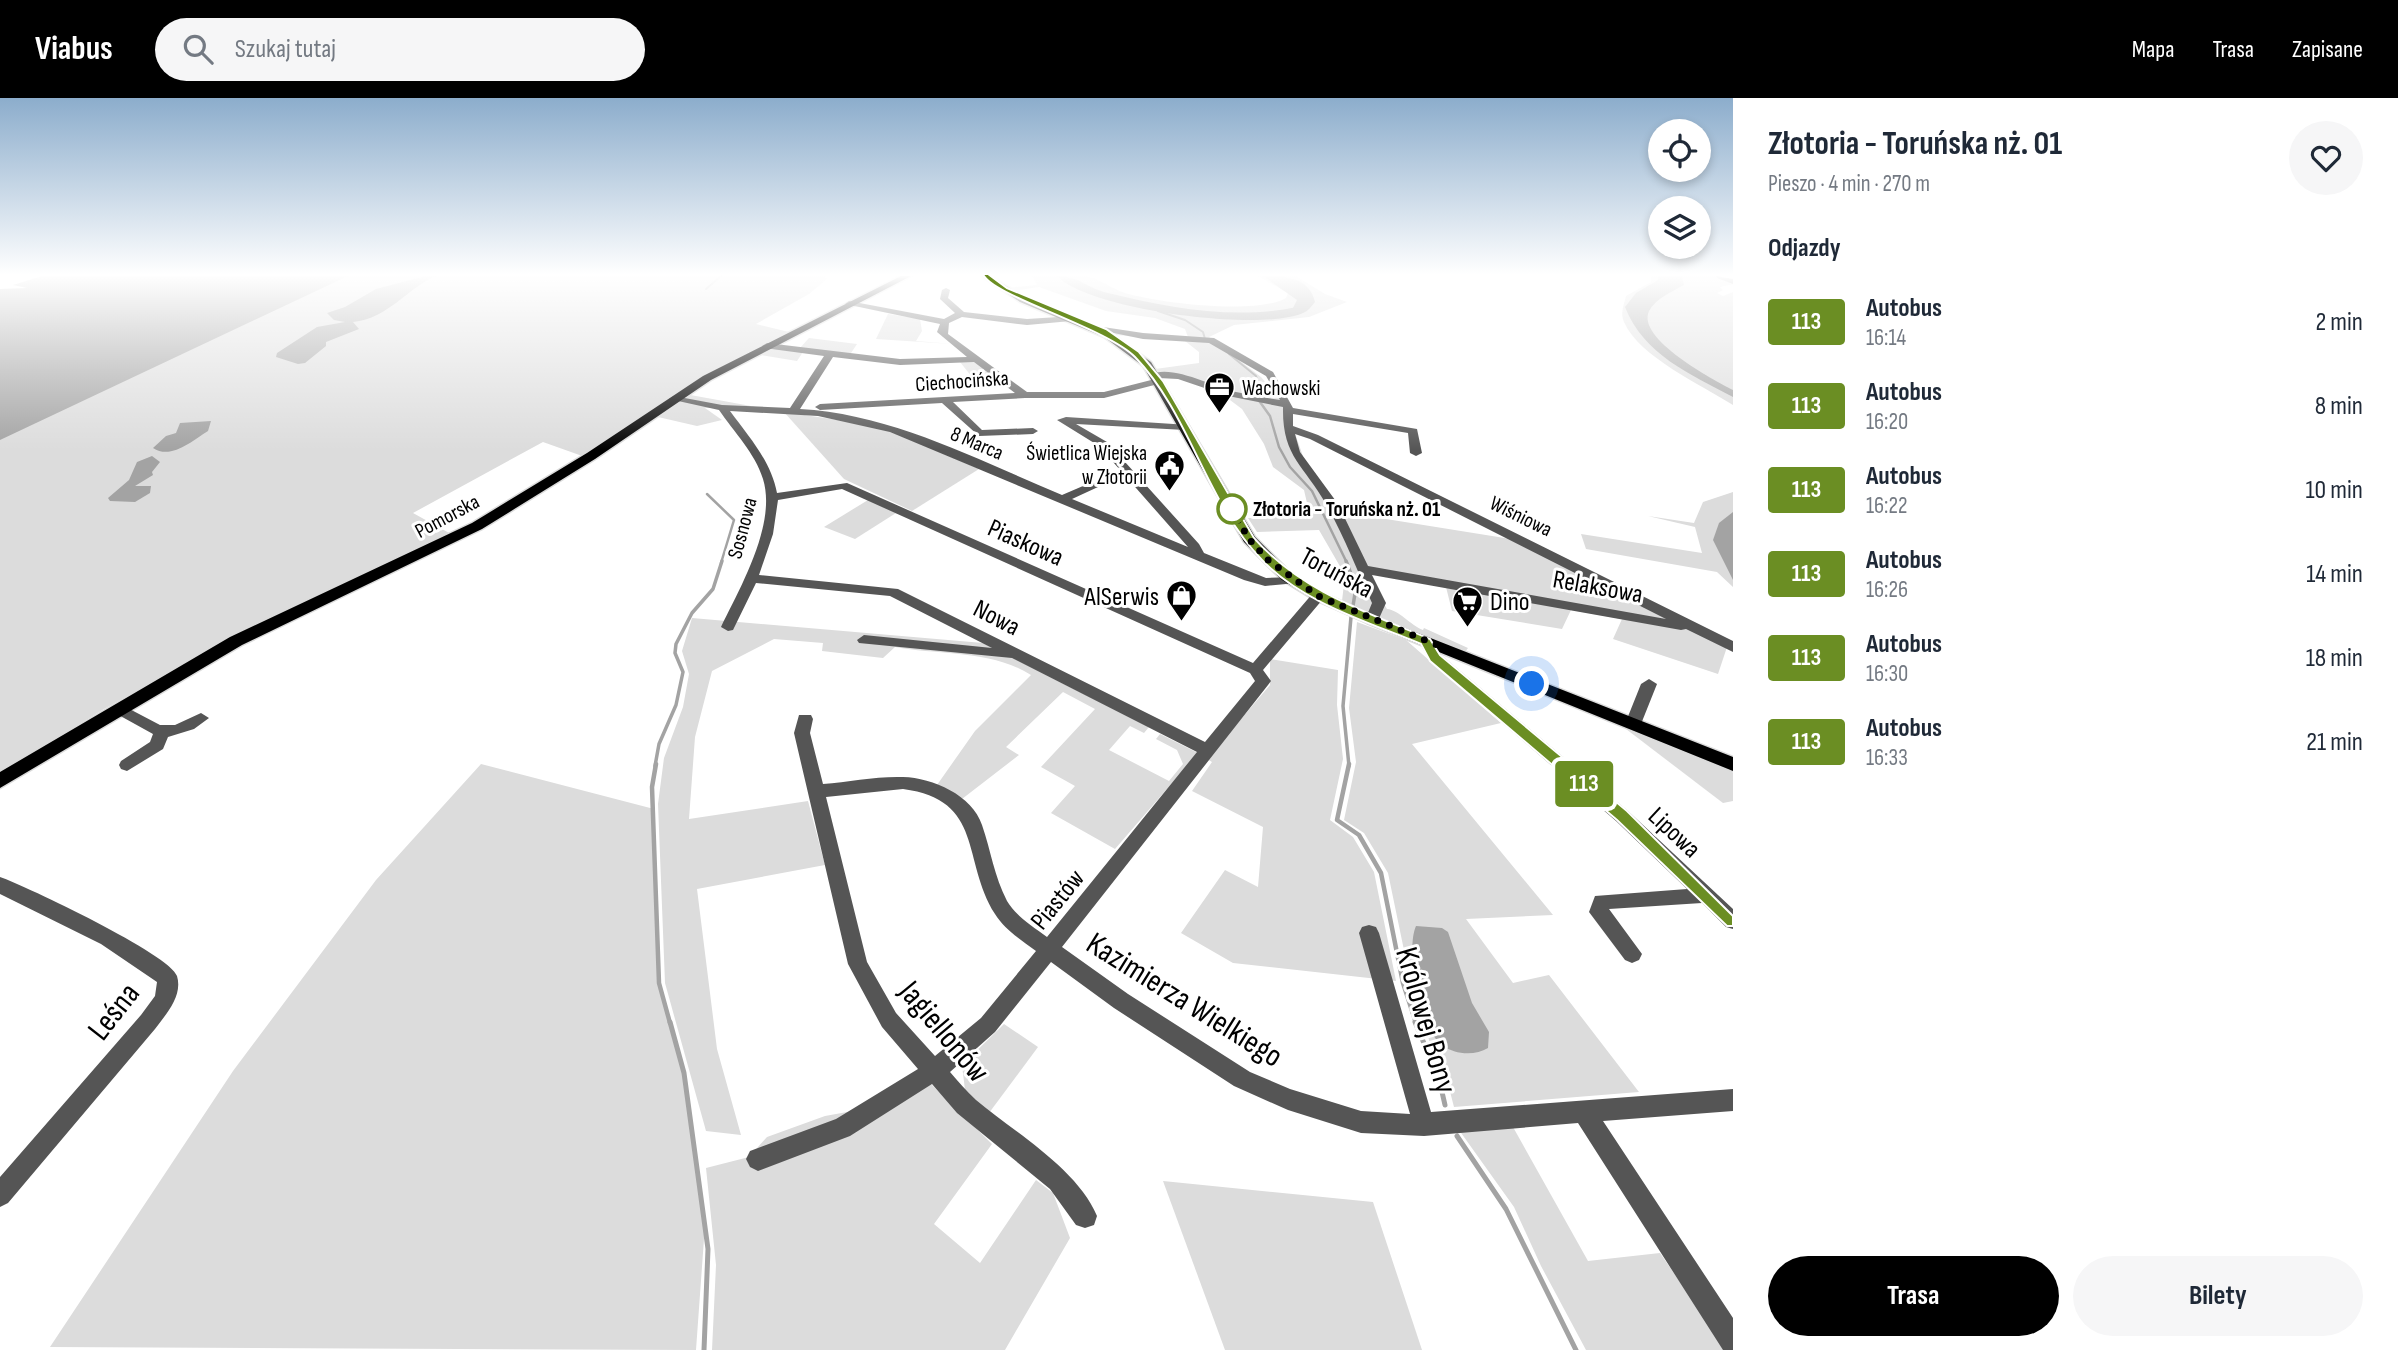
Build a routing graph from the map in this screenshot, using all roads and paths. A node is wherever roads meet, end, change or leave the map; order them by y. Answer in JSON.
{"nodes":[{"id":1,"x":790,"y":334,"type":"edge"},
{"id":2,"x":944,"y":334,"type":"edge"},
{"id":3,"x":1109,"y":334,"type":"edge"},
{"id":4,"x":1128,"y":334,"type":"edge"},
{"id":5,"x":768,"y":346,"type":"junction"},
{"id":6,"x":829,"y":355,"type":"junction"},
{"id":7,"x":977,"y":359,"type":"junction"},
{"id":8,"x":1157,"y":378,"type":"junction"},
{"id":9,"x":1025,"y":395,"type":"junction"},
{"id":10,"x":674,"y":399,"type":"junction"},
{"id":11,"x":946,"y":401,"type":"junction"},
{"id":12,"x":722,"y":408,"type":"junction"},
{"id":13,"x":1288,"y":408,"type":"junction"},
{"id":14,"x":794,"y":411,"type":"junction"},
{"id":15,"x":810,"y":412,"type":"junction"},
{"id":16,"x":1185,"y":427,"type":"junction"},
{"id":17,"x":1288,"y":428,"type":"junction"},
{"id":18,"x":1033,"y":431,"type":"dead end"},
{"id":19,"x":1416,"y":453,"type":"dead end"},
{"id":20,"x":1094,"y":485,"type":"dead end"},
{"id":21,"x":774,"y":498,"type":"junction"},
{"id":22,"x":1062,"y":499,"type":"junction"},
{"id":23,"x":1198,"y":556,"type":"junction"},
{"id":24,"x":1362,"y":569,"type":"junction"},
{"id":25,"x":750,"y":578,"type":"junction"},
{"id":26,"x":1292,"y":580,"type":"junction"},
{"id":27,"x":1318,"y":596,"type":"junction"},
{"id":28,"x":1372,"y":620,"type":"junction"},
{"id":29,"x":729,"y":627,"type":"dead end"},
{"id":30,"x":1701,"y":630,"type":"junction"},
{"id":31,"x":864,"y":640,"type":"dead end"},
{"id":32,"x":1426,"y":642,"type":"junction"},
{"id":33,"x":1733,"y":647,"type":"edge"},
{"id":34,"x":1019,"y":655,"type":"junction"},
{"id":35,"x":1255,"y":670,"type":"junction"},
{"id":36,"x":1649,"y":684,"type":"dead end"},
{"id":37,"x":120,"y":709,"type":"junction"},
{"id":38,"x":201,"y":718,"type":"dead end"},
{"id":39,"x":805,"y":719,"type":"dead end"},
{"id":40,"x":1633,"y":724,"type":"junction"},
{"id":41,"x":162,"y":733,"type":"junction"},
{"id":42,"x":1206,"y":750,"type":"junction"},
{"id":43,"x":1733,"y":764,"type":"edge"},
{"id":44,"x":127,"y":765,"type":"dead end"},
{"id":45,"x":0,"y":781,"type":"edge"},
{"id":46,"x":818,"y":791,"type":"junction"},
{"id":47,"x":0,"y":885,"type":"edge"},
{"id":48,"x":1707,"y":895,"type":"junction"},
{"id":49,"x":1733,"y":921,"type":"edge"},
{"id":50,"x":1368,"y":933,"type":"dead end"},
{"id":51,"x":1050,"y":950,"type":"junction"},
{"id":52,"x":1632,"y":954,"type":"dead end"},
{"id":53,"x":934,"y":1071,"type":"junction"},
{"id":54,"x":1733,"y":1100,"type":"edge"},
{"id":55,"x":1583,"y":1110,"type":"junction"},
{"id":56,"x":1424,"y":1125,"type":"junction"},
{"id":57,"x":758,"y":1158,"type":"dead end"},
{"id":58,"x":0,"y":1195,"type":"edge"},
{"id":59,"x":1086,"y":1216,"type":"dead end"},
{"id":60,"x":1733,"y":1341,"type":"edge"}],
"edges":[{"from":1,"to":5,"type":"main road","name":"Pomorska"},
{"from":2,"to":7,"type":"street"},
{"from":3,"to":8,"type":"main road","name":"Toruńska"},
{"from":4,"to":13,"type":"street"},
{"from":5,"to":6,"type":"street"},
{"from":5,"to":10,"type":"main road","name":"Pomorska"},
{"from":6,"to":7,"type":"street"},
{"from":6,"to":14,"type":"street"},
{"from":7,"to":9,"type":"street"},
{"from":8,"to":9,"type":"street","name":"Ciechocińska"},
{"from":8,"to":13,"type":"street"},
{"from":8,"to":16,"type":"main road","name":"Toruńska"},
{"from":9,"to":11,"type":"street","name":"Ciechocińska"},
{"from":10,"to":12,"type":"street","name":"8 Marca"},
{"from":10,"to":37,"type":"main road","name":"Pomorska"},
{"from":11,"to":15,"type":"street","name":"Ciechocińska"},
{"from":11,"to":18,"type":"street"},
{"from":12,"to":14,"type":"street","name":"8 Marca"},
{"from":12,"to":21,"type":"street","name":"Sosnowa"},
{"from":13,"to":17,"type":"street"},
{"from":13,"to":19,"type":"street"},
{"from":14,"to":15,"type":"street","name":"8 Marca"},
{"from":15,"to":22,"type":"street","name":"8 Marca"},
{"from":16,"to":23,"type":"street"},
{"from":16,"to":26,"type":"main road","name":"Toruńska"},
{"from":17,"to":24,"type":"street"},
{"from":17,"to":30,"type":"street","name":"Wiśniowa"},
{"from":20,"to":22,"type":"street"},
{"from":21,"to":25,"type":"street","name":"Sosnowa"},
{"from":21,"to":35,"type":"street","name":"Piaskowa"},
{"from":22,"to":23,"type":"street","name":"8 Marca"},
{"from":23,"to":26,"type":"street","name":"8 Marca"},
{"from":24,"to":28,"type":"street"},
{"from":24,"to":30,"type":"street","name":"Relaksowa"},
{"from":25,"to":29,"type":"street","name":"Sosnowa"},
{"from":25,"to":34,"type":"street","name":"Nowa"},
{"from":26,"to":27,"type":"main road","name":"Toruńska"},
{"from":27,"to":28,"type":"main road","name":"Toruńska"},
{"from":27,"to":35,"type":"street"},
{"from":28,"to":32,"type":"main road","name":"Toruńska"},
{"from":30,"to":33,"type":"street","name":"Wiśniowa"},
{"from":31,"to":34,"type":"street"},
{"from":32,"to":40,"type":"main road","name":"Toruńska"},
{"from":32,"to":48,"type":"street","name":"Lipowa"},
{"from":34,"to":42,"type":"street","name":"Nowa"},
{"from":35,"to":42,"type":"street","name":"Piastów"},
{"from":36,"to":40,"type":"street"},
{"from":37,"to":41,"type":"street"},
{"from":37,"to":45,"type":"main road","name":"Pomorska"},
{"from":38,"to":41,"type":"street"},
{"from":39,"to":46,"type":"street","name":"Jagiellonów"},
{"from":40,"to":43,"type":"main road","name":"Toruńska"},
{"from":41,"to":44,"type":"street"},
{"from":42,"to":51,"type":"street","name":"Piastów"},
{"from":46,"to":51,"type":"street","name":"Kazimierza Wielkiego"},
{"from":46,"to":53,"type":"street","name":"Jagiellonów"},
{"from":47,"to":58,"type":"street","name":"Leśna"},
{"from":48,"to":49,"type":"street","name":"Lipowa"},
{"from":48,"to":52,"type":"street"},
{"from":50,"to":56,"type":"street","name":"Królowej Bony"},
{"from":51,"to":53,"type":"street","name":"Piastów"},
{"from":51,"to":56,"type":"street","name":"Kazimierza Wielkiego"},
{"from":53,"to":57,"type":"street","name":"Piastów"},
{"from":53,"to":59,"type":"street","name":"Jagiellonów"},
{"from":54,"to":55,"type":"street","name":"Kazimierza Wielkiego"},
{"from":55,"to":56,"type":"street","name":"Kazimierza Wielkiego"},
{"from":55,"to":60,"type":"street"}]}
